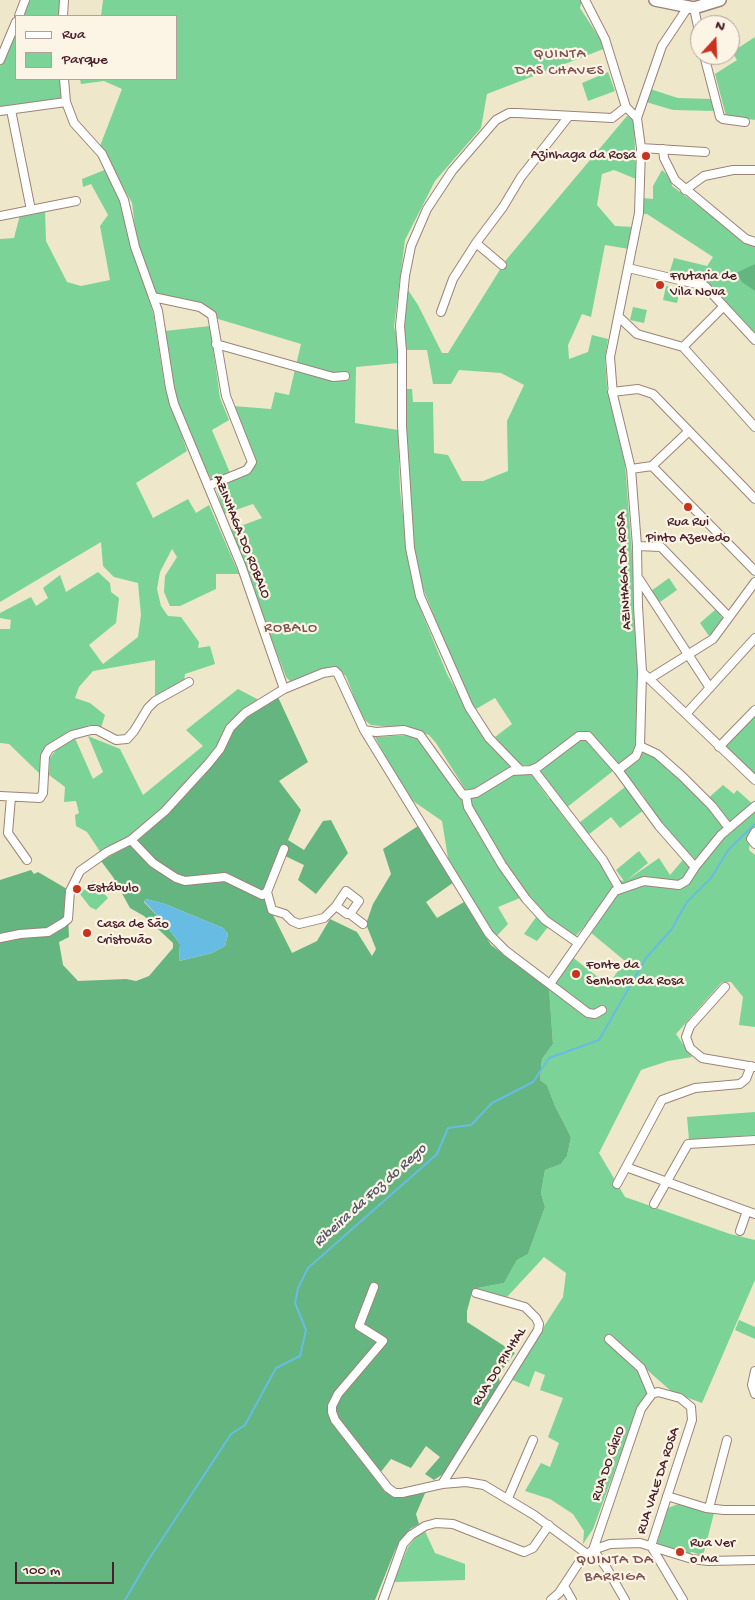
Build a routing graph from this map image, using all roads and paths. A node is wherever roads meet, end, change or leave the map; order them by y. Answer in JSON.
{"nodes":[{"id":1,"x":25,"y":0,"type":"edge"},
{"id":2,"x":64,"y":0,"type":"edge"},
{"id":3,"x":586,"y":0,"type":"edge"},
{"id":4,"x":655,"y":0,"type":"edge"},
{"id":5,"x":720,"y":0,"type":"edge"},
{"id":6,"x":691,"y":7,"type":"junction"},
{"id":7,"x":19,"y":15,"type":"edge"},
{"id":8,"x":63,"y":15,"type":"edge"},
{"id":9,"x":693,"y":15,"type":"edge"},
{"id":10,"x":15,"y":24,"type":"edge"},
{"id":11,"x":0,"y":60,"type":"edge"},
{"id":12,"x":707,"y":65,"type":"edge"},
{"id":13,"x":64,"y":80,"type":"edge"},
{"id":14,"x":66,"y":102,"type":"junction"},
{"id":15,"x":626,"y":107,"type":"junction"},
{"id":16,"x":11,"y":110,"type":"junction"},
{"id":17,"x":0,"y":111,"type":"edge"},
{"id":18,"x":550,"y":115,"type":"junction"},
{"id":19,"x":569,"y":116,"type":"junction"},
{"id":20,"x":637,"y":118,"type":"junction"},
{"id":21,"x":745,"y":122,"type":"dead end"},
{"id":22,"x":557,"y":131,"type":"junction"},
{"id":23,"x":641,"y":148,"type":"junction"},
{"id":24,"x":663,"y":149,"type":"junction"},
{"id":25,"x":705,"y":152,"type":"dead end"},
{"id":26,"x":755,"y":170,"type":"edge"},
{"id":27,"x":686,"y":190,"type":"junction"},
{"id":28,"x":76,"y":201,"type":"dead end"},
{"id":29,"x":31,"y":210,"type":"junction"},
{"id":30,"x":0,"y":216,"type":"edge"},
{"id":31,"x":755,"y":242,"type":"edge"},
{"id":32,"x":476,"y":243,"type":"junction"},
{"id":33,"x":502,"y":264,"type":"dead end"},
{"id":34,"x":628,"y":268,"type":"junction"},
{"id":35,"x":153,"y":297,"type":"junction"},
{"id":36,"x":724,"y":306,"type":"junction"},
{"id":37,"x":441,"y":312,"type":"dead end"},
{"id":38,"x":619,"y":317,"type":"junction"},
{"id":39,"x":755,"y":340,"type":"edge"},
{"id":40,"x":216,"y":344,"type":"junction"},
{"id":41,"x":683,"y":347,"type":"junction"},
{"id":42,"x":345,"y":376,"type":"dead end"},
{"id":43,"x":612,"y":392,"type":"junction"},
{"id":44,"x":755,"y":427,"type":"edge"},
{"id":45,"x":689,"y":430,"type":"junction"},
{"id":46,"x":652,"y":466,"type":"junction"},
{"id":47,"x":632,"y":468,"type":"junction"},
{"id":48,"x":208,"y":486,"type":"junction"},
{"id":49,"x":755,"y":499,"type":"edge"},
{"id":50,"x":637,"y":546,"type":"junction"},
{"id":51,"x":755,"y":571,"type":"edge"},
{"id":52,"x":638,"y":579,"type":"junction"},
{"id":53,"x":755,"y":582,"type":"edge"},
{"id":54,"x":729,"y":617,"type":"junction"},
{"id":55,"x":755,"y":638,"type":"edge"},
{"id":56,"x":688,"y":654,"type":"junction"},
{"id":57,"x":642,"y":672,"type":"junction"},
{"id":58,"x":649,"y":679,"type":"junction"},
{"id":59,"x":189,"y":682,"type":"dead end"},
{"id":60,"x":710,"y":688,"type":"junction"},
{"id":61,"x":284,"y":689,"type":"junction"},
{"id":62,"x":755,"y":710,"type":"edge"},
{"id":63,"x":686,"y":714,"type":"junction"},
{"id":64,"x":364,"y":730,"type":"junction"},
{"id":65,"x":640,"y":746,"type":"junction"},
{"id":66,"x":719,"y":746,"type":"junction"},
{"id":67,"x":520,"y":770,"type":"junction"},
{"id":68,"x":533,"y":770,"type":"junction"},
{"id":69,"x":618,"y":770,"type":"junction"},
{"id":70,"x":755,"y":780,"type":"edge"},
{"id":71,"x":0,"y":796,"type":"edge"},
{"id":72,"x":466,"y":796,"type":"junction"},
{"id":73,"x":11,"y":797,"type":"junction"},
{"id":74,"x":755,"y":806,"type":"edge"},
{"id":75,"x":729,"y":828,"type":"junction"},
{"id":76,"x":755,"y":832,"type":"edge"},
{"id":77,"x":131,"y":840,"type":"junction"},
{"id":78,"x":755,"y":844,"type":"edge"},
{"id":79,"x":284,"y":849,"type":"dead end"},
{"id":80,"x":26,"y":860,"type":"dead end"},
{"id":81,"x":695,"y":867,"type":"junction"},
{"id":82,"x":619,"y":888,"type":"junction"},
{"id":83,"x":267,"y":892,"type":"junction"},
{"id":84,"x":336,"y":906,"type":"junction"},
{"id":85,"x":347,"y":914,"type":"dead end"},
{"id":86,"x":362,"y":924,"type":"dead end"},
{"id":87,"x":0,"y":938,"type":"edge"},
{"id":88,"x":578,"y":943,"type":"junction"},
{"id":89,"x":550,"y":984,"type":"junction"},
{"id":90,"x":725,"y":986,"type":"dead end"},
{"id":91,"x":602,"y":1010,"type":"dead end"},
{"id":92,"x":753,"y":1066,"type":"edge"},
{"id":93,"x":755,"y":1140,"type":"edge"},
{"id":94,"x":626,"y":1167,"type":"junction"},
{"id":95,"x":667,"y":1181,"type":"junction"},
{"id":96,"x":617,"y":1184,"type":"dead end"},
{"id":97,"x":654,"y":1204,"type":"dead end"},
{"id":98,"x":751,"y":1212,"type":"edge"},
{"id":99,"x":740,"y":1231,"type":"dead end"},
{"id":100,"x":374,"y":1286,"type":"dead end"},
{"id":101,"x":476,"y":1293,"type":"dead end"},
{"id":102,"x":608,"y":1339,"type":"dead end"},
{"id":103,"x":383,"y":1340,"type":"junction"},
{"id":104,"x":392,"y":1340,"type":"dead end"},
{"id":105,"x":755,"y":1371,"type":"edge"},
{"id":106,"x":652,"y":1394,"type":"junction"},
{"id":107,"x":755,"y":1394,"type":"edge"},
{"id":108,"x":533,"y":1440,"type":"dead end"},
{"id":109,"x":727,"y":1440,"type":"dead end"},
{"id":110,"x":442,"y":1484,"type":"junction"},
{"id":111,"x":667,"y":1496,"type":"junction"},
{"id":112,"x":508,"y":1498,"type":"junction"},
{"id":113,"x":709,"y":1508,"type":"junction"},
{"id":114,"x":755,"y":1510,"type":"edge"},
{"id":115,"x":549,"y":1525,"type":"junction"},
{"id":116,"x":651,"y":1546,"type":"junction"},
{"id":117,"x":590,"y":1552,"type":"junction"},
{"id":118,"x":755,"y":1560,"type":"edge"},
{"id":119,"x":564,"y":1586,"type":"junction"},
{"id":120,"x":383,"y":1600,"type":"edge"},
{"id":121,"x":551,"y":1600,"type":"edge"},
{"id":122,"x":572,"y":1600,"type":"edge"},
{"id":123,"x":625,"y":1600,"type":"edge"},
{"id":124,"x":683,"y":1600,"type":"edge"}],
"edges":[{"from":1,"to":7,"type":"street"},
{"from":2,"to":8,"type":"street"},
{"from":3,"to":15,"type":"street"},
{"from":4,"to":6,"type":"main road"},
{"from":5,"to":6,"type":"main road"},
{"from":6,"to":9,"type":"street"},
{"from":6,"to":20,"type":"street","name":"AZINHAGA DA ROSA"},
{"from":10,"to":11,"type":"street"},
{"from":12,"to":21,"type":"street"},
{"from":13,"to":14,"type":"street","name":"AZINHAGA DO ROBALO"},
{"from":14,"to":16,"type":"street"},
{"from":14,"to":35,"type":"street","name":"AZINHAGA DO ROBALO"},
{"from":15,"to":19,"type":"street"},
{"from":15,"to":20,"type":"street"},
{"from":16,"to":17,"type":"street"},
{"from":16,"to":29,"type":"street"},
{"from":18,"to":19,"type":"street"},
{"from":18,"to":22,"type":"street"},
{"from":18,"to":67,"type":"street"},
{"from":19,"to":22,"type":"street"},
{"from":20,"to":23,"type":"street","name":"AZINHAGA DA ROSA"},
{"from":22,"to":32,"type":"street"},
{"from":23,"to":24,"type":"street"},
{"from":23,"to":34,"type":"street","name":"AZINHAGA DA ROSA"},
{"from":24,"to":25,"type":"street"},
{"from":24,"to":27,"type":"street"},
{"from":26,"to":27,"type":"street"},
{"from":27,"to":31,"type":"street"},
{"from":28,"to":29,"type":"street"},
{"from":29,"to":30,"type":"street"},
{"from":32,"to":33,"type":"street"},
{"from":32,"to":37,"type":"street"},
{"from":34,"to":36,"type":"street"},
{"from":34,"to":38,"type":"street","name":"AZINHAGA DA ROSA"},
{"from":35,"to":40,"type":"street"},
{"from":35,"to":48,"type":"street","name":"AZINHAGA DO ROBALO"},
{"from":36,"to":39,"type":"street"},
{"from":36,"to":41,"type":"street"},
{"from":38,"to":41,"type":"street"},
{"from":38,"to":43,"type":"street","name":"AZINHAGA DA ROSA"},
{"from":40,"to":42,"type":"street"},
{"from":40,"to":48,"type":"street"},
{"from":41,"to":44,"type":"street"},
{"from":43,"to":45,"type":"street"},
{"from":43,"to":47,"type":"street","name":"AZINHAGA DA ROSA"},
{"from":45,"to":46,"type":"street"},
{"from":45,"to":49,"type":"street"},
{"from":46,"to":47,"type":"street"},
{"from":46,"to":51,"type":"street"},
{"from":47,"to":50,"type":"street","name":"AZINHAGA DA ROSA"},
{"from":48,"to":61,"type":"street","name":"AZINHAGA DO ROBALO"},
{"from":50,"to":52,"type":"street","name":"AZINHAGA DA ROSA"},
{"from":50,"to":54,"type":"street"},
{"from":52,"to":56,"type":"street"},
{"from":52,"to":57,"type":"street","name":"AZINHAGA DA ROSA"},
{"from":53,"to":54,"type":"street"},
{"from":54,"to":56,"type":"street"},
{"from":55,"to":60,"type":"street"},
{"from":56,"to":58,"type":"street"},
{"from":56,"to":60,"type":"street"},
{"from":57,"to":58,"type":"street"},
{"from":57,"to":65,"type":"street","name":"AZINHAGA DA ROSA"},
{"from":58,"to":63,"type":"street"},
{"from":59,"to":73,"type":"street"},
{"from":60,"to":63,"type":"street"},
{"from":61,"to":64,"type":"street"},
{"from":61,"to":77,"type":"street"},
{"from":62,"to":66,"type":"street"},
{"from":63,"to":66,"type":"street"},
{"from":64,"to":72,"type":"street"},
{"from":64,"to":89,"type":"street"},
{"from":65,"to":69,"type":"street"},
{"from":65,"to":75,"type":"street"},
{"from":66,"to":70,"type":"street"},
{"from":67,"to":68,"type":"street"},
{"from":67,"to":72,"type":"street"},
{"from":68,"to":69,"type":"street"},
{"from":68,"to":82,"type":"street"},
{"from":69,"to":81,"type":"street"},
{"from":71,"to":73,"type":"street"},
{"from":72,"to":88,"type":"street"},
{"from":73,"to":80,"type":"street"},
{"from":74,"to":75,"type":"street"},
{"from":75,"to":81,"type":"street"},
{"from":76,"to":78,"type":"street"},
{"from":77,"to":83,"type":"street"},
{"from":77,"to":87,"type":"street"},
{"from":79,"to":83,"type":"street"},
{"from":81,"to":82,"type":"street"},
{"from":82,"to":88,"type":"street"},
{"from":83,"to":84,"type":"street"},
{"from":84,"to":85,"type":"street"},
{"from":84,"to":86,"type":"street"},
{"from":88,"to":89,"type":"street"},
{"from":89,"to":91,"type":"street"},
{"from":90,"to":92,"type":"street"},
{"from":92,"to":94,"type":"street"},
{"from":93,"to":95,"type":"street"},
{"from":94,"to":95,"type":"street"},
{"from":94,"to":96,"type":"street"},
{"from":95,"to":97,"type":"street"},
{"from":95,"to":98,"type":"street"},
{"from":98,"to":99,"type":"street"},
{"from":100,"to":103,"type":"street"},
{"from":101,"to":110,"type":"street","name":"RUA DO PINHAL"},
{"from":102,"to":106,"type":"street"},
{"from":103,"to":104,"type":"street"},
{"from":103,"to":110,"type":"street"},
{"from":105,"to":107,"type":"street"},
{"from":106,"to":111,"type":"street","name":"RUA VALE DA ROSA"},
{"from":106,"to":117,"type":"street","name":"RUA DO CÍRIO"},
{"from":108,"to":112,"type":"street"},
{"from":109,"to":113,"type":"street"},
{"from":110,"to":112,"type":"street"},
{"from":111,"to":113,"type":"street"},
{"from":111,"to":116,"type":"street","name":"RUA VALE DA ROSA"},
{"from":112,"to":115,"type":"street"},
{"from":113,"to":114,"type":"street"},
{"from":115,"to":117,"type":"street"},
{"from":115,"to":120,"type":"street"},
{"from":116,"to":117,"type":"street"},
{"from":116,"to":118,"type":"street"},
{"from":116,"to":124,"type":"street"},
{"from":117,"to":119,"type":"street","name":"RUA DO CÍRIO"},
{"from":117,"to":123,"type":"street"},
{"from":119,"to":121,"type":"street","name":"RUA DO CÍRIO"},
{"from":119,"to":122,"type":"street"}]}
